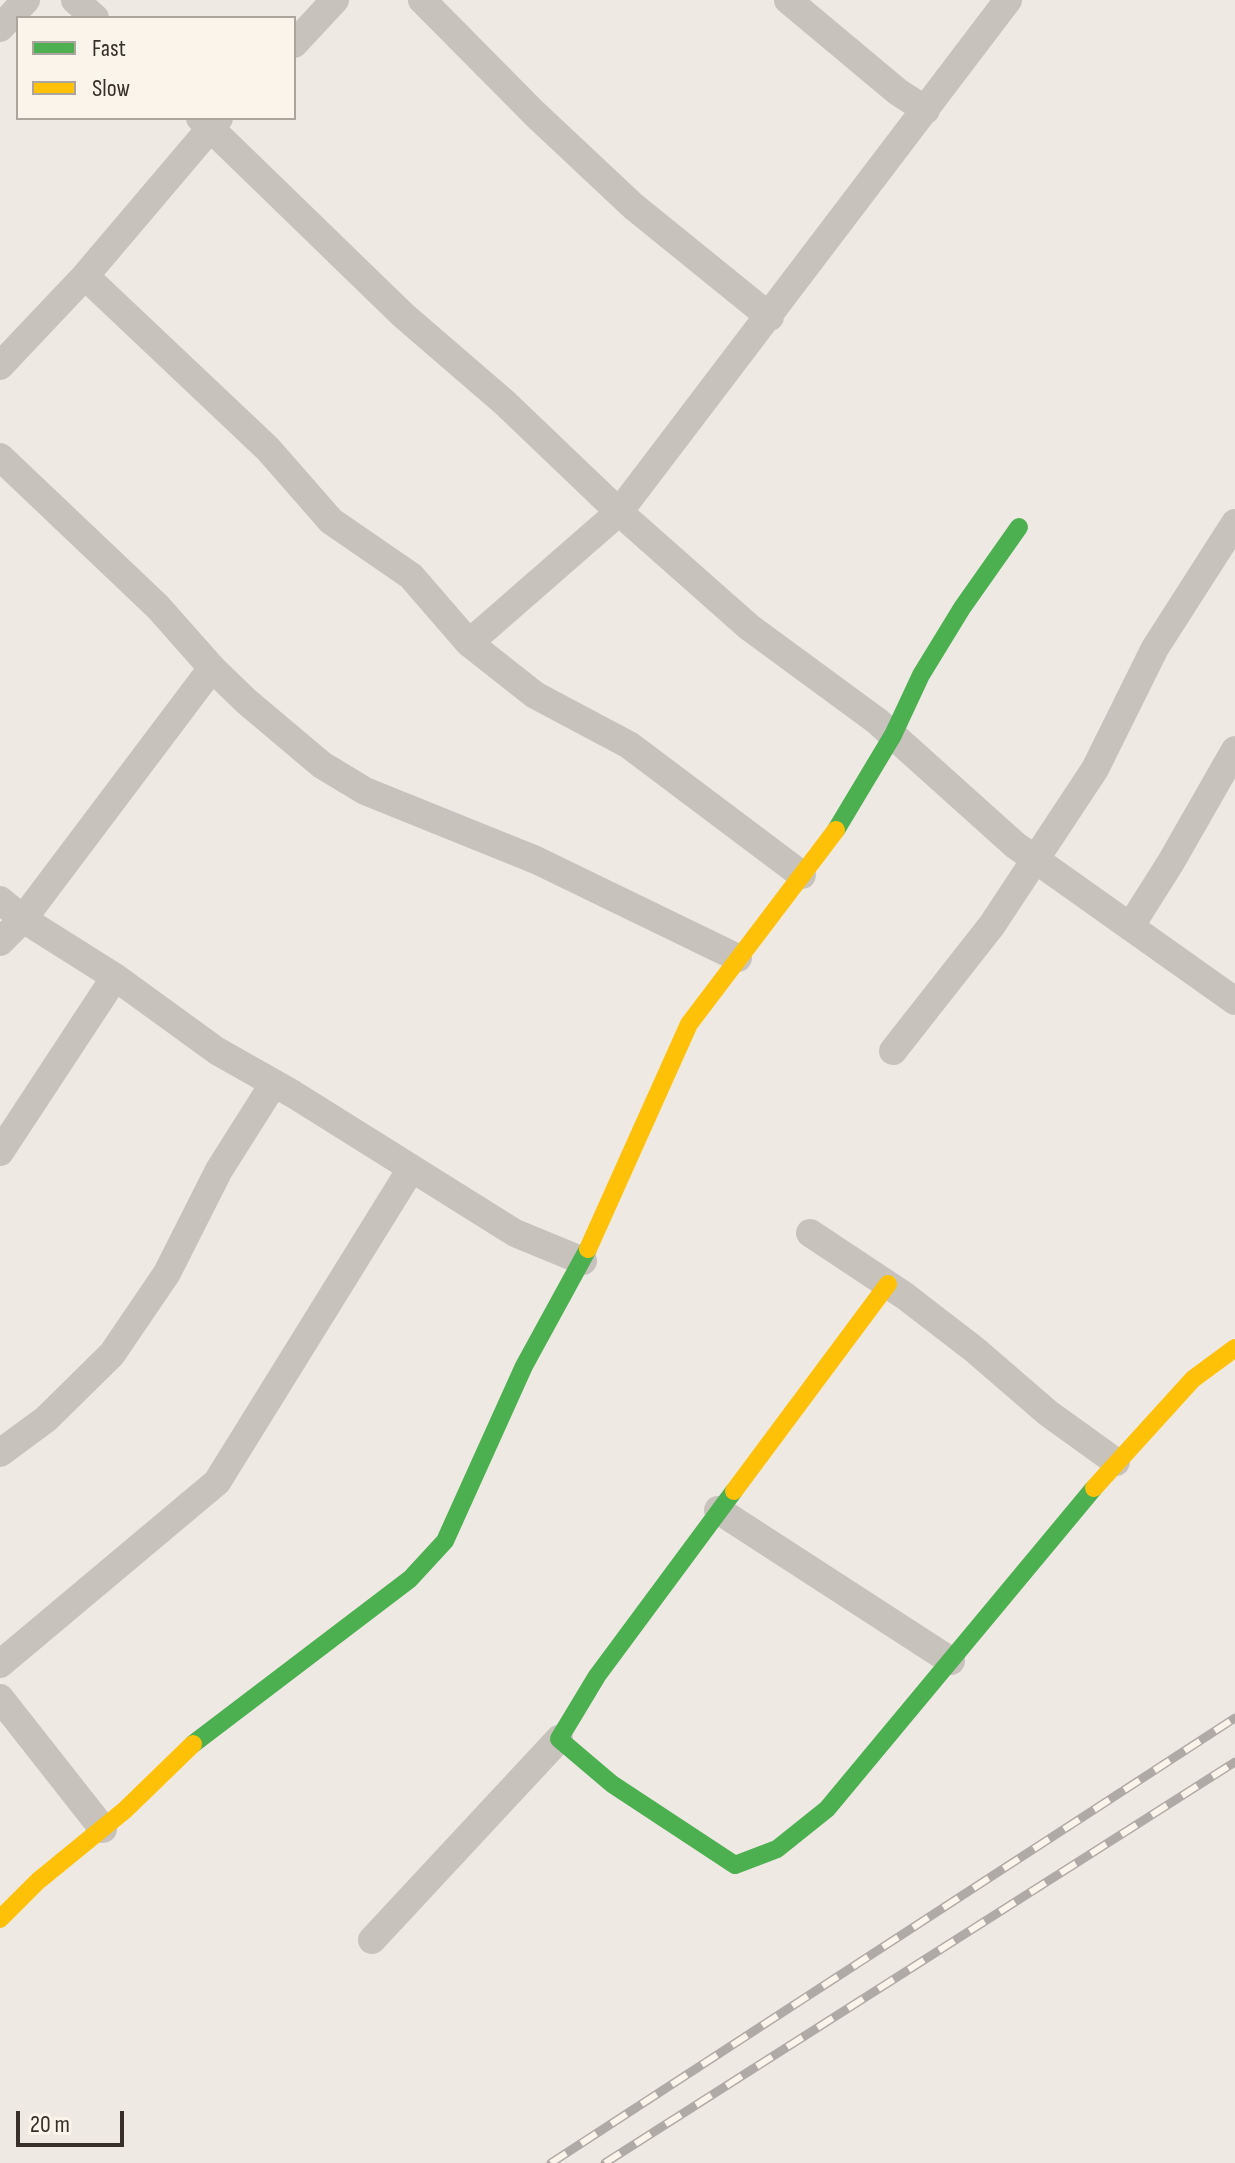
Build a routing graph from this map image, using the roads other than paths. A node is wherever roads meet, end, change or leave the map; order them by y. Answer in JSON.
{"nodes":[{"id":1,"x":26,"y":0,"type":"edge"},
{"id":2,"x":75,"y":0,"type":"edge"},
{"id":3,"x":335,"y":0,"type":"edge"},
{"id":4,"x":422,"y":0,"type":"edge"},
{"id":5,"x":788,"y":0,"type":"edge"},
{"id":6,"x":1008,"y":0,"type":"edge"},
{"id":7,"x":93,"y":16,"type":"edge"},
{"id":8,"x":0,"y":28,"type":"edge"},
{"id":9,"x":296,"y":42,"type":"edge"},
{"id":10,"x":926,"y":110,"type":"junction"},
{"id":11,"x":209,"y":121,"type":"edge"},
{"id":12,"x":85,"y":276,"type":"junction"},
{"id":13,"x":770,"y":317,"type":"junction"},
{"id":14,"x":0,"y":366,"type":"edge"},
{"id":15,"x":0,"y":457,"type":"edge"},
{"id":16,"x":619,"y":512,"type":"junction"},
{"id":17,"x":1235,"y":523,"type":"edge"},
{"id":18,"x":1019,"y":527,"type":"dead end"},
{"id":19,"x":469,"y":643,"type":"junction"},
{"id":20,"x":212,"y":668,"type":"junction"},
{"id":21,"x":893,"y":735,"type":"junction"},
{"id":22,"x":1235,"y":750,"type":"edge"},
{"id":23,"x":1034,"y":859,"type":"junction"},
{"id":24,"x":802,"y":875,"type":"junction"},
{"id":25,"x":0,"y":900,"type":"edge"},
{"id":26,"x":23,"y":919,"type":"junction"},
{"id":27,"x":1130,"y":927,"type":"junction"},
{"id":28,"x":0,"y":942,"type":"edge"},
{"id":29,"x":738,"y":958,"type":"junction"},
{"id":30,"x":115,"y":977,"type":"junction"},
{"id":31,"x":1234,"y":996,"type":"edge"},
{"id":32,"x":893,"y":1051,"type":"dead end"},
{"id":33,"x":274,"y":1083,"type":"junction"},
{"id":34,"x":0,"y":1152,"type":"edge"},
{"id":35,"x":411,"y":1169,"type":"junction"},
{"id":36,"x":810,"y":1233,"type":"dead end"},
{"id":37,"x":583,"y":1261,"type":"junction"},
{"id":38,"x":888,"y":1284,"type":"junction"},
{"id":39,"x":1235,"y":1348,"type":"edge"},
{"id":40,"x":0,"y":1453,"type":"edge"},
{"id":41,"x":1116,"y":1462,"type":"junction"},
{"id":42,"x":718,"y":1510,"type":"junction"},
{"id":43,"x":951,"y":1661,"type":"junction"},
{"id":44,"x":0,"y":1664,"type":"edge"},
{"id":45,"x":0,"y":1698,"type":"edge"},
{"id":46,"x":559,"y":1739,"type":"junction"},
{"id":47,"x":103,"y":1829,"type":"junction"},
{"id":48,"x":0,"y":1919,"type":"edge"},
{"id":49,"x":372,"y":1940,"type":"dead end"}],
"edges":[{"from":1,"to":8,"type":"street"},
{"from":2,"to":7,"type":"street"},
{"from":3,"to":9,"type":"street"},
{"from":4,"to":13,"type":"street"},
{"from":5,"to":10,"type":"street"},
{"from":6,"to":10,"type":"street"},
{"from":10,"to":13,"type":"street"},
{"from":11,"to":12,"type":"street"},
{"from":11,"to":16,"type":"street"},
{"from":12,"to":14,"type":"street"},
{"from":12,"to":19,"type":"street"},
{"from":13,"to":16,"type":"street"},
{"from":15,"to":20,"type":"street"},
{"from":16,"to":19,"type":"street"},
{"from":16,"to":21,"type":"street"},
{"from":17,"to":23,"type":"street"},
{"from":18,"to":21,"type":"street"},
{"from":19,"to":24,"type":"street"},
{"from":20,"to":26,"type":"street"},
{"from":20,"to":29,"type":"street"},
{"from":21,"to":23,"type":"street"},
{"from":21,"to":24,"type":"street"},
{"from":22,"to":27,"type":"street"},
{"from":23,"to":27,"type":"street"},
{"from":23,"to":32,"type":"street"},
{"from":24,"to":29,"type":"street"},
{"from":25,"to":26,"type":"street"},
{"from":26,"to":28,"type":"street"},
{"from":26,"to":30,"type":"street"},
{"from":27,"to":31,"type":"street"},
{"from":29,"to":37,"type":"street"},
{"from":30,"to":33,"type":"street"},
{"from":30,"to":34,"type":"street"},
{"from":33,"to":35,"type":"street"},
{"from":33,"to":40,"type":"street"},
{"from":35,"to":37,"type":"street"},
{"from":35,"to":44,"type":"street"},
{"from":36,"to":38,"type":"street"},
{"from":37,"to":47,"type":"street"},
{"from":38,"to":41,"type":"street"},
{"from":38,"to":42,"type":"street"},
{"from":39,"to":41,"type":"street"},
{"from":41,"to":43,"type":"street"},
{"from":42,"to":43,"type":"street"},
{"from":42,"to":46,"type":"street"},
{"from":43,"to":46,"type":"street"},
{"from":45,"to":47,"type":"street"},
{"from":46,"to":49,"type":"street"},
{"from":47,"to":48,"type":"street"}]}
